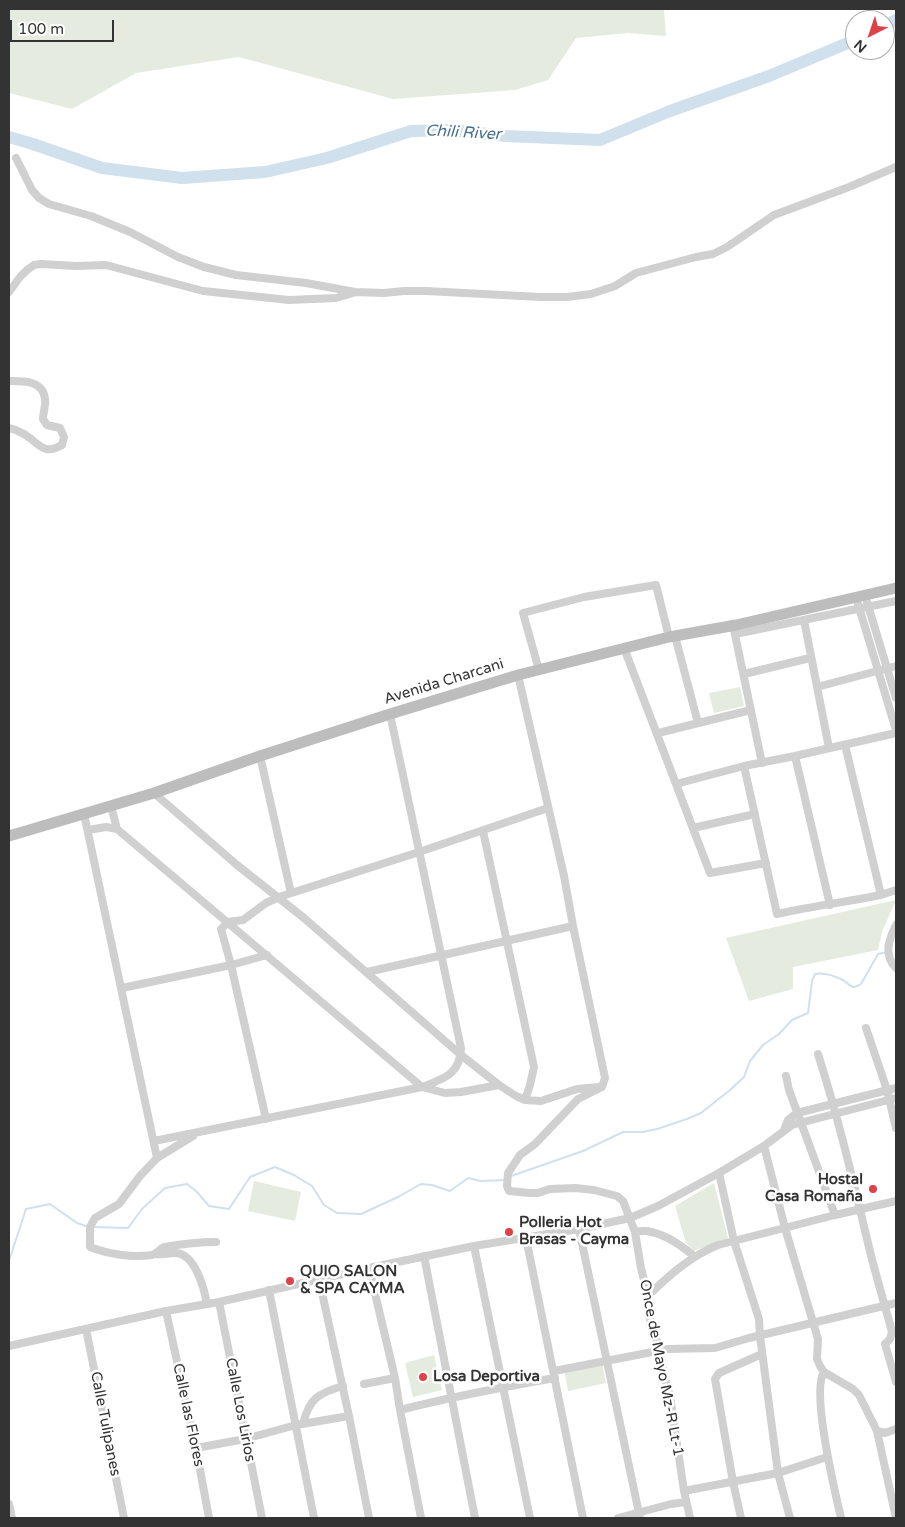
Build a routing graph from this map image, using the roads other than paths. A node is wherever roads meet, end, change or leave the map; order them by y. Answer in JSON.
{"nodes":[{"id":1,"x":16,"y":158,"type":"dead end"},
{"id":2,"x":896,"y":167,"type":"edge"},
{"id":3,"x":9,"y":292,"type":"edge"},
{"id":4,"x":354,"y":292,"type":"junction"},
{"id":5,"x":9,"y":381,"type":"edge"},
{"id":6,"x":9,"y":428,"type":"edge"},
{"id":7,"x":896,"y":588,"type":"edge"},
{"id":8,"x":861,"y":596,"type":"junction"},
{"id":9,"x":896,"y":600,"type":"edge"},
{"id":10,"x":869,"y":607,"type":"junction"},
{"id":11,"x":860,"y":609,"type":"junction"},
{"id":12,"x":804,"y":620,"type":"junction"},
{"id":13,"x":734,"y":630,"type":"junction"},
{"id":14,"x":672,"y":636,"type":"junction"},
{"id":15,"x":624,"y":648,"type":"junction"},
{"id":16,"x":810,"y":658,"type":"junction"},
{"id":17,"x":896,"y":666,"type":"edge"},
{"id":18,"x":887,"y":669,"type":"junction"},
{"id":19,"x":539,"y":670,"type":"junction"},
{"id":20,"x":878,"y":671,"type":"junction"},
{"id":21,"x":744,"y":674,"type":"junction"},
{"id":22,"x":518,"y":675,"type":"junction"},
{"id":23,"x":817,"y":687,"type":"junction"},
{"id":24,"x":896,"y":698,"type":"edge"},
{"id":25,"x":751,"y":710,"type":"junction"},
{"id":26,"x":390,"y":714,"type":"junction"},
{"id":27,"x":698,"y":722,"type":"junction"},
{"id":28,"x":896,"y":732,"type":"edge"},
{"id":29,"x":658,"y":734,"type":"junction"},
{"id":30,"x":845,"y":745,"type":"junction"},
{"id":31,"x":830,"y":748,"type":"junction"},
{"id":32,"x":260,"y":756,"type":"junction"},
{"id":33,"x":795,"y":756,"type":"junction"},
{"id":34,"x":762,"y":762,"type":"junction"},
{"id":35,"x":744,"y":766,"type":"junction"},
{"id":36,"x":676,"y":784,"type":"junction"},
{"id":37,"x":154,"y":793,"type":"junction"},
{"id":38,"x":110,"y":806,"type":"junction"},
{"id":39,"x":548,"y":808,"type":"junction"},
{"id":40,"x":84,"y":814,"type":"junction"},
{"id":41,"x":755,"y":814,"type":"junction"},
{"id":42,"x":693,"y":828,"type":"junction"},
{"id":43,"x":117,"y":829,"type":"junction"},
{"id":44,"x":88,"y":830,"type":"junction"},
{"id":45,"x":483,"y":831,"type":"junction"},
{"id":46,"x":9,"y":836,"type":"edge"},
{"id":47,"x":419,"y":852,"type":"junction"},
{"id":48,"x":766,"y":863,"type":"junction"},
{"id":49,"x":896,"y":890,"type":"edge"},
{"id":50,"x":291,"y":893,"type":"junction"},
{"id":51,"x":881,"y":895,"type":"junction"},
{"id":52,"x":279,"y":898,"type":"junction"},
{"id":53,"x":830,"y":905,"type":"junction"},
{"id":54,"x":228,"y":922,"type":"junction"},
{"id":55,"x":896,"y":924,"type":"edge"},
{"id":56,"x":573,"y":926,"type":"junction"},
{"id":57,"x":507,"y":941,"type":"junction"},
{"id":58,"x":267,"y":955,"type":"junction"},
{"id":59,"x":440,"y":956,"type":"junction"},
{"id":60,"x":231,"y":965,"type":"junction"},
{"id":61,"x":896,"y":968,"type":"edge"},
{"id":62,"x":367,"y":972,"type":"junction"},
{"id":63,"x":122,"y":988,"type":"junction"},
{"id":64,"x":866,"y":1028,"type":"dead end"},
{"id":65,"x":818,"y":1054,"type":"dead end"},
{"id":66,"x":461,"y":1055,"type":"junction"},
{"id":67,"x":786,"y":1076,"type":"dead end"},
{"id":68,"x":499,"y":1085,"type":"junction"},
{"id":69,"x":602,"y":1086,"type":"junction"},
{"id":70,"x":422,"y":1087,"type":"junction"},
{"id":71,"x":896,"y":1088,"type":"edge"},
{"id":72,"x":887,"y":1090,"type":"junction"},
{"id":73,"x":893,"y":1099,"type":"edge"},
{"id":74,"x":525,"y":1100,"type":"junction"},
{"id":75,"x":834,"y":1104,"type":"junction"},
{"id":76,"x":797,"y":1113,"type":"junction"},
{"id":77,"x":836,"y":1113,"type":"junction"},
{"id":78,"x":266,"y":1119,"type":"junction"},
{"id":79,"x":801,"y":1122,"type":"junction"},
{"id":80,"x":896,"y":1128,"type":"edge"},
{"id":81,"x":784,"y":1130,"type":"junction"},
{"id":82,"x":196,"y":1133,"type":"junction"},
{"id":83,"x":154,"y":1141,"type":"junction"},
{"id":84,"x":764,"y":1146,"type":"junction"},
{"id":85,"x":157,"y":1158,"type":"junction"},
{"id":86,"x":719,"y":1173,"type":"junction"},
{"id":87,"x":896,"y":1201,"type":"edge"},
{"id":88,"x":861,"y":1210,"type":"junction"},
{"id":89,"x":835,"y":1216,"type":"junction"},
{"id":90,"x":630,"y":1218,"type":"junction"},
{"id":91,"x":785,"y":1228,"type":"junction"},
{"id":92,"x":579,"y":1229,"type":"junction"},
{"id":93,"x":634,"y":1232,"type":"junction"},
{"id":94,"x":526,"y":1238,"type":"junction"},
{"id":95,"x":734,"y":1241,"type":"junction"},
{"id":96,"x":216,"y":1242,"type":"dead end"},
{"id":97,"x":474,"y":1246,"type":"junction"},
{"id":98,"x":154,"y":1254,"type":"junction"},
{"id":99,"x":424,"y":1256,"type":"junction"},
{"id":100,"x":694,"y":1256,"type":"junction"},
{"id":101,"x":369,"y":1268,"type":"junction"},
{"id":102,"x":319,"y":1279,"type":"junction"},
{"id":103,"x":269,"y":1290,"type":"junction"},
{"id":104,"x":648,"y":1296,"type":"junction"},
{"id":105,"x":219,"y":1302,"type":"junction"},
{"id":106,"x":896,"y":1303,"type":"edge"},
{"id":107,"x":207,"y":1304,"type":"junction"},
{"id":108,"x":886,"y":1306,"type":"junction"},
{"id":109,"x":166,"y":1311,"type":"junction"},
{"id":110,"x":813,"y":1324,"type":"junction"},
{"id":111,"x":86,"y":1330,"type":"junction"},
{"id":112,"x":760,"y":1336,"type":"junction"},
{"id":113,"x":896,"y":1342,"type":"edge"},
{"id":114,"x":885,"y":1344,"type":"junction"},
{"id":115,"x":9,"y":1346,"type":"edge"},
{"id":116,"x":660,"y":1351,"type":"junction"},
{"id":117,"x":762,"y":1354,"type":"junction"},
{"id":118,"x":606,"y":1361,"type":"junction"},
{"id":119,"x":824,"y":1372,"type":"junction"},
{"id":120,"x":555,"y":1374,"type":"junction"},
{"id":121,"x":395,"y":1378,"type":"junction"},
{"id":122,"x":896,"y":1382,"type":"edge"},
{"id":123,"x":364,"y":1384,"type":"dead end"},
{"id":124,"x":343,"y":1386,"type":"junction"},
{"id":125,"x":503,"y":1386,"type":"junction"},
{"id":126,"x":452,"y":1397,"type":"junction"},
{"id":127,"x":400,"y":1410,"type":"junction"},
{"id":128,"x":349,"y":1416,"type":"junction"},
{"id":129,"x":299,"y":1424,"type":"junction"},
{"id":130,"x":896,"y":1429,"type":"edge"},
{"id":131,"x":877,"y":1431,"type":"junction"},
{"id":132,"x":245,"y":1439,"type":"junction"},
{"id":133,"x":196,"y":1448,"type":"junction"},
{"id":134,"x":827,"y":1457,"type":"junction"},
{"id":135,"x":778,"y":1473,"type":"junction"},
{"id":136,"x":733,"y":1482,"type":"junction"},
{"id":137,"x":684,"y":1491,"type":"junction"},
{"id":138,"x":686,"y":1502,"type":"junction"},
{"id":139,"x":9,"y":1504,"type":"edge"},
{"id":140,"x":639,"y":1516,"type":"edge"},
{"id":141,"x":12,"y":1518,"type":"edge"},
{"id":142,"x":124,"y":1518,"type":"edge"},
{"id":143,"x":210,"y":1518,"type":"edge"},
{"id":144,"x":262,"y":1518,"type":"edge"},
{"id":145,"x":314,"y":1518,"type":"edge"},
{"id":146,"x":369,"y":1518,"type":"edge"},
{"id":147,"x":421,"y":1518,"type":"edge"},
{"id":148,"x":475,"y":1518,"type":"edge"},
{"id":149,"x":530,"y":1518,"type":"edge"},
{"id":150,"x":584,"y":1518,"type":"edge"},
{"id":151,"x":618,"y":1518,"type":"edge"},
{"id":152,"x":690,"y":1518,"type":"edge"},
{"id":153,"x":741,"y":1518,"type":"edge"},
{"id":154,"x":790,"y":1518,"type":"edge"},
{"id":155,"x":841,"y":1518,"type":"edge"},
{"id":156,"x":896,"y":1518,"type":"edge"}],
"edges":[{"from":1,"to":4,"type":"street"},
{"from":2,"to":4,"type":"street"},
{"from":3,"to":4,"type":"street"},
{"from":5,"to":6,"type":"street"},
{"from":7,"to":8,"type":"main road","name":"Avenida Charcani"},
{"from":8,"to":10,"type":"street"},
{"from":8,"to":11,"type":"street"},
{"from":8,"to":13,"type":"main road","name":"Avenida Charcani"},
{"from":9,"to":10,"type":"street"},
{"from":10,"to":11,"type":"street"},
{"from":10,"to":18,"type":"street"},
{"from":11,"to":12,"type":"street"},
{"from":11,"to":20,"type":"street"},
{"from":12,"to":13,"type":"street"},
{"from":12,"to":16,"type":"street"},
{"from":13,"to":14,"type":"main road","name":"Avenida Charcani"},
{"from":13,"to":21,"type":"street"},
{"from":14,"to":15,"type":"main road","name":"Avenida Charcani"},
{"from":14,"to":19,"type":"street"},
{"from":14,"to":27,"type":"street"},
{"from":15,"to":19,"type":"main road","name":"Avenida Charcani"},
{"from":15,"to":29,"type":"street"},
{"from":16,"to":21,"type":"street"},
{"from":16,"to":23,"type":"street"},
{"from":17,"to":18,"type":"street"},
{"from":18,"to":20,"type":"street"},
{"from":18,"to":24,"type":"street"},
{"from":19,"to":22,"type":"main road","name":"Avenida Charcani"},
{"from":20,"to":23,"type":"street"},
{"from":20,"to":28,"type":"street"},
{"from":21,"to":25,"type":"street"},
{"from":22,"to":26,"type":"main road","name":"Avenida Charcani"},
{"from":22,"to":39,"type":"street"},
{"from":23,"to":31,"type":"street"},
{"from":25,"to":27,"type":"street"},
{"from":25,"to":34,"type":"street"},
{"from":26,"to":32,"type":"main road","name":"Avenida Charcani"},
{"from":26,"to":47,"type":"street"},
{"from":27,"to":29,"type":"street"},
{"from":28,"to":30,"type":"street"},
{"from":29,"to":36,"type":"street"},
{"from":30,"to":31,"type":"street"},
{"from":30,"to":51,"type":"street"},
{"from":31,"to":33,"type":"street"},
{"from":32,"to":37,"type":"main road","name":"Avenida Charcani"},
{"from":32,"to":50,"type":"street"},
{"from":33,"to":34,"type":"street"},
{"from":33,"to":53,"type":"street"},
{"from":34,"to":35,"type":"street"},
{"from":35,"to":36,"type":"street"},
{"from":35,"to":41,"type":"street"},
{"from":36,"to":42,"type":"street"},
{"from":37,"to":38,"type":"main road","name":"Avenida Charcani"},
{"from":37,"to":52,"type":"street"},
{"from":38,"to":40,"type":"main road","name":"Avenida Charcani"},
{"from":38,"to":43,"type":"street"},
{"from":39,"to":45,"type":"street"},
{"from":39,"to":56,"type":"street"},
{"from":40,"to":44,"type":"street"},
{"from":40,"to":46,"type":"main road","name":"Avenida Charcani"},
{"from":41,"to":42,"type":"street"},
{"from":41,"to":48,"type":"street"},
{"from":42,"to":48,"type":"street"},
{"from":43,"to":44,"type":"street"},
{"from":43,"to":54,"type":"street"},
{"from":44,"to":63,"type":"street"},
{"from":45,"to":47,"type":"street"},
{"from":45,"to":57,"type":"street"},
{"from":47,"to":50,"type":"street"},
{"from":47,"to":59,"type":"street"},
{"from":48,"to":53,"type":"street"},
{"from":49,"to":51,"type":"street"},
{"from":50,"to":52,"type":"street"},
{"from":51,"to":53,"type":"street"},
{"from":52,"to":54,"type":"street"},
{"from":52,"to":62,"type":"street"},
{"from":54,"to":58,"type":"street"},
{"from":54,"to":60,"type":"street"},
{"from":55,"to":61,"type":"street"},
{"from":56,"to":57,"type":"street"},
{"from":56,"to":69,"type":"street"},
{"from":57,"to":59,"type":"street"},
{"from":57,"to":74,"type":"street"},
{"from":58,"to":60,"type":"street"},
{"from":58,"to":70,"type":"street"},
{"from":59,"to":62,"type":"street"},
{"from":59,"to":66,"type":"street"},
{"from":60,"to":63,"type":"street"},
{"from":60,"to":78,"type":"street"},
{"from":62,"to":66,"type":"street"},
{"from":63,"to":83,"type":"street"},
{"from":64,"to":72,"type":"street"},
{"from":65,"to":75,"type":"street"},
{"from":66,"to":68,"type":"street"},
{"from":66,"to":70,"type":"street"},
{"from":67,"to":76,"type":"street"},
{"from":68,"to":70,"type":"street"},
{"from":68,"to":74,"type":"street"},
{"from":69,"to":74,"type":"street"},
{"from":69,"to":90,"type":"street","name":"Once de Mayo Mz-R Lt-1"},
{"from":70,"to":78,"type":"street"},
{"from":71,"to":72,"type":"street"},
{"from":72,"to":73,"type":"street"},
{"from":72,"to":75,"type":"street"},
{"from":73,"to":77,"type":"street"},
{"from":73,"to":80,"type":"street"},
{"from":75,"to":76,"type":"street"},
{"from":75,"to":77,"type":"street"},
{"from":76,"to":79,"type":"street"},
{"from":76,"to":81,"type":"street"},
{"from":77,"to":79,"type":"street"},
{"from":77,"to":88,"type":"street"},
{"from":78,"to":82,"type":"street"},
{"from":79,"to":81,"type":"street"},
{"from":79,"to":89,"type":"street"},
{"from":81,"to":84,"type":"street"},
{"from":82,"to":83,"type":"street"},
{"from":82,"to":85,"type":"street"},
{"from":83,"to":85,"type":"street"},
{"from":84,"to":86,"type":"street"},
{"from":84,"to":91,"type":"street"},
{"from":85,"to":98,"type":"street"},
{"from":86,"to":90,"type":"street"},
{"from":86,"to":95,"type":"street"},
{"from":87,"to":88,"type":"street"},
{"from":88,"to":89,"type":"street"},
{"from":88,"to":108,"type":"street"},
{"from":89,"to":91,"type":"street"},
{"from":90,"to":92,"type":"street"},
{"from":90,"to":93,"type":"street","name":"Once de Mayo Mz-R Lt-1"},
{"from":91,"to":95,"type":"street"},
{"from":91,"to":110,"type":"street"},
{"from":92,"to":94,"type":"street"},
{"from":92,"to":118,"type":"street"},
{"from":93,"to":100,"type":"street"},
{"from":93,"to":104,"type":"street","name":"Once de Mayo Mz-R Lt-1"},
{"from":94,"to":97,"type":"street"},
{"from":94,"to":120,"type":"street"},
{"from":95,"to":100,"type":"street"},
{"from":95,"to":112,"type":"street"},
{"from":96,"to":98,"type":"street"},
{"from":97,"to":99,"type":"street"},
{"from":97,"to":125,"type":"street"},
{"from":98,"to":107,"type":"street"},
{"from":99,"to":101,"type":"street"},
{"from":99,"to":126,"type":"street"},
{"from":100,"to":104,"type":"street"},
{"from":101,"to":102,"type":"street"},
{"from":101,"to":121,"type":"street"},
{"from":102,"to":103,"type":"street"},
{"from":102,"to":124,"type":"street"},
{"from":103,"to":105,"type":"street"},
{"from":103,"to":129,"type":"street"},
{"from":104,"to":116,"type":"street","name":"Once de Mayo Mz-R Lt-1"},
{"from":105,"to":107,"type":"street"},
{"from":105,"to":132,"type":"street","name":"Calle Los Lirios"},
{"from":106,"to":108,"type":"street"},
{"from":107,"to":109,"type":"street"},
{"from":108,"to":110,"type":"street"},
{"from":108,"to":114,"type":"street"},
{"from":109,"to":111,"type":"street"},
{"from":109,"to":133,"type":"street","name":"Calle las Flores"},
{"from":110,"to":112,"type":"street"},
{"from":110,"to":119,"type":"street"},
{"from":111,"to":115,"type":"street"},
{"from":111,"to":142,"type":"street","name":"Calle Tulipanes"},
{"from":112,"to":116,"type":"street"},
{"from":112,"to":117,"type":"street"},
{"from":113,"to":114,"type":"street"},
{"from":114,"to":122,"type":"street"},
{"from":116,"to":118,"type":"street"},
{"from":116,"to":137,"type":"street","name":"Once de Mayo Mz-R Lt-1"},
{"from":117,"to":135,"type":"street"},
{"from":117,"to":136,"type":"street"},
{"from":118,"to":120,"type":"street"},
{"from":118,"to":140,"type":"street"},
{"from":119,"to":131,"type":"street"},
{"from":119,"to":134,"type":"street"},
{"from":120,"to":125,"type":"street"},
{"from":120,"to":150,"type":"street"},
{"from":121,"to":123,"type":"street"},
{"from":121,"to":127,"type":"street"},
{"from":124,"to":128,"type":"street"},
{"from":124,"to":129,"type":"street"},
{"from":125,"to":126,"type":"street"},
{"from":125,"to":149,"type":"street"},
{"from":126,"to":127,"type":"street"},
{"from":126,"to":148,"type":"street"},
{"from":127,"to":147,"type":"street"},
{"from":128,"to":129,"type":"street"},
{"from":128,"to":146,"type":"street"},
{"from":129,"to":132,"type":"street"},
{"from":129,"to":145,"type":"street"},
{"from":130,"to":131,"type":"street"},
{"from":131,"to":156,"type":"street"},
{"from":132,"to":133,"type":"street"},
{"from":132,"to":144,"type":"street","name":"Calle Los Lirios"},
{"from":133,"to":143,"type":"street","name":"Calle las Flores"},
{"from":134,"to":135,"type":"street"},
{"from":134,"to":155,"type":"street"},
{"from":135,"to":136,"type":"street"},
{"from":135,"to":154,"type":"street"},
{"from":136,"to":137,"type":"street"},
{"from":136,"to":153,"type":"street"},
{"from":137,"to":138,"type":"street","name":"Once de Mayo Mz-R Lt-1"},
{"from":138,"to":140,"type":"street"},
{"from":138,"to":152,"type":"street","name":"Once de Mayo Mz-R Lt-1"},
{"from":139,"to":141,"type":"street"},
{"from":140,"to":151,"type":"street"}]}
